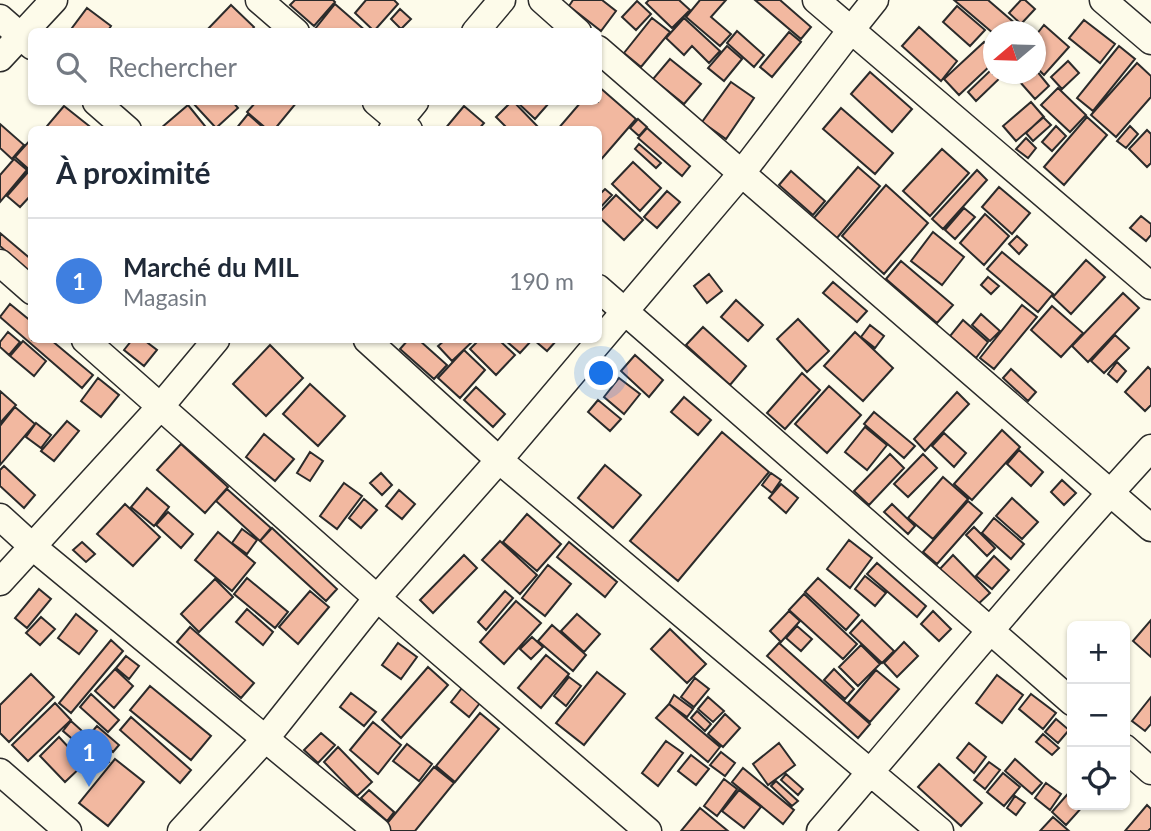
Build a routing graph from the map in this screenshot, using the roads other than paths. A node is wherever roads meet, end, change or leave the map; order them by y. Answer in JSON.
{"nodes":[{"id":1,"x":54,"y":0,"type":"edge"},
{"id":2,"x":259,"y":0,"type":"edge"},
{"id":3,"x":502,"y":0,"type":"edge"},
{"id":4,"x":542,"y":0,"type":"edge"},
{"id":5,"x":816,"y":0,"type":"edge"},
{"id":6,"x":875,"y":0,"type":"edge"},
{"id":7,"x":1103,"y":0,"type":"edge"},
{"id":8,"x":0,"y":19,"type":"edge"},
{"id":9,"x":35,"y":28,"type":"edge"},
{"id":10,"x":291,"y":28,"type":"edge"},
{"id":11,"x":478,"y":28,"type":"edge"},
{"id":12,"x":574,"y":28,"type":"edge"},
{"id":13,"x":850,"y":30,"type":"junction"},
{"id":14,"x":26,"y":41,"type":"edge"},
{"id":15,"x":1151,"y":41,"type":"edge"},
{"id":16,"x":602,"y":52,"type":"edge"},
{"id":17,"x":0,"y":58,"type":"edge"},
{"id":18,"x":99,"y":105,"type":"edge"},
{"id":19,"x":381,"y":105,"type":"edge"},
{"id":20,"x":404,"y":120,"type":"edge"},
{"id":21,"x":123,"y":126,"type":"edge"},
{"id":22,"x":741,"y":174,"type":"junction"},
{"id":23,"x":0,"y":263,"type":"edge"},
{"id":24,"x":1151,"y":286,"type":"edge"},
{"id":25,"x":28,"y":288,"type":"edge"},
{"id":26,"x":602,"y":291,"type":"edge"},
{"id":27,"x":625,"y":310,"type":"junction"},
{"id":28,"x":602,"y":337,"type":"edge"},
{"id":29,"x":88,"y":343,"type":"edge"},
{"id":30,"x":213,"y":343,"type":"edge"},
{"id":31,"x":370,"y":343,"type":"edge"},
{"id":32,"x":597,"y":343,"type":"edge"},
{"id":33,"x":160,"y":407,"type":"junction"},
{"id":34,"x":1151,"y":448,"type":"edge"},
{"id":35,"x":499,"y":460,"type":"junction"},
{"id":36,"x":1110,"y":493,"type":"junction"},
{"id":37,"x":0,"y":517,"type":"edge"},
{"id":38,"x":1151,"y":528,"type":"edge"},
{"id":39,"x":33,"y":547,"type":"junction"},
{"id":40,"x":0,"y":582,"type":"edge"},
{"id":41,"x":377,"y":598,"type":"junction"},
{"id":42,"x":991,"y":630,"type":"junction"},
{"id":43,"x":1067,"y":698,"type":"edge"},
{"id":44,"x":266,"y":738,"type":"junction"},
{"id":45,"x":1130,"y":752,"type":"edge"},
{"id":46,"x":1151,"y":771,"type":"edge"},
{"id":47,"x":0,"y":772,"type":"edge"},
{"id":48,"x":870,"y":772,"type":"junction"},
{"id":49,"x":68,"y":831,"type":"edge"},
{"id":50,"x":181,"y":831,"type":"edge"},
{"id":51,"x":377,"y":831,"type":"edge"},
{"id":52,"x":648,"y":831,"type":"edge"},
{"id":53,"x":820,"y":831,"type":"edge"},
{"id":54,"x":940,"y":831,"type":"edge"}],
"edges":[{"from":1,"to":9,"type":"street"},
{"from":2,"to":10,"type":"street"},
{"from":3,"to":11,"type":"street"},
{"from":4,"to":12,"type":"street"},
{"from":5,"to":13,"type":"street"},
{"from":6,"to":13,"type":"street"},
{"from":7,"to":15,"type":"street"},
{"from":8,"to":14,"type":"street"},
{"from":13,"to":22,"type":"street"},
{"from":13,"to":24,"type":"street"},
{"from":14,"to":17,"type":"street"},
{"from":16,"to":22,"type":"street"},
{"from":18,"to":21,"type":"street"},
{"from":19,"to":20,"type":"street"},
{"from":22,"to":27,"type":"street"},
{"from":22,"to":36,"type":"street"},
{"from":23,"to":25,"type":"street"},
{"from":26,"to":27,"type":"street"},
{"from":27,"to":28,"type":"street"},
{"from":27,"to":42,"type":"street"},
{"from":29,"to":33,"type":"street"},
{"from":30,"to":33,"type":"street"},
{"from":31,"to":35,"type":"street"},
{"from":32,"to":35,"type":"street"},
{"from":33,"to":39,"type":"street"},
{"from":33,"to":41,"type":"street"},
{"from":34,"to":36,"type":"street"},
{"from":35,"to":41,"type":"street"},
{"from":35,"to":48,"type":"street"},
{"from":36,"to":38,"type":"street"},
{"from":36,"to":42,"type":"street"},
{"from":37,"to":39,"type":"street"},
{"from":39,"to":40,"type":"street"},
{"from":39,"to":44,"type":"street"},
{"from":41,"to":44,"type":"street"},
{"from":41,"to":52,"type":"street"},
{"from":42,"to":43,"type":"street"},
{"from":42,"to":48,"type":"street"},
{"from":44,"to":50,"type":"street"},
{"from":44,"to":51,"type":"street"},
{"from":45,"to":46,"type":"street"},
{"from":47,"to":49,"type":"street"},
{"from":48,"to":53,"type":"street"},
{"from":48,"to":54,"type":"street"}]}
